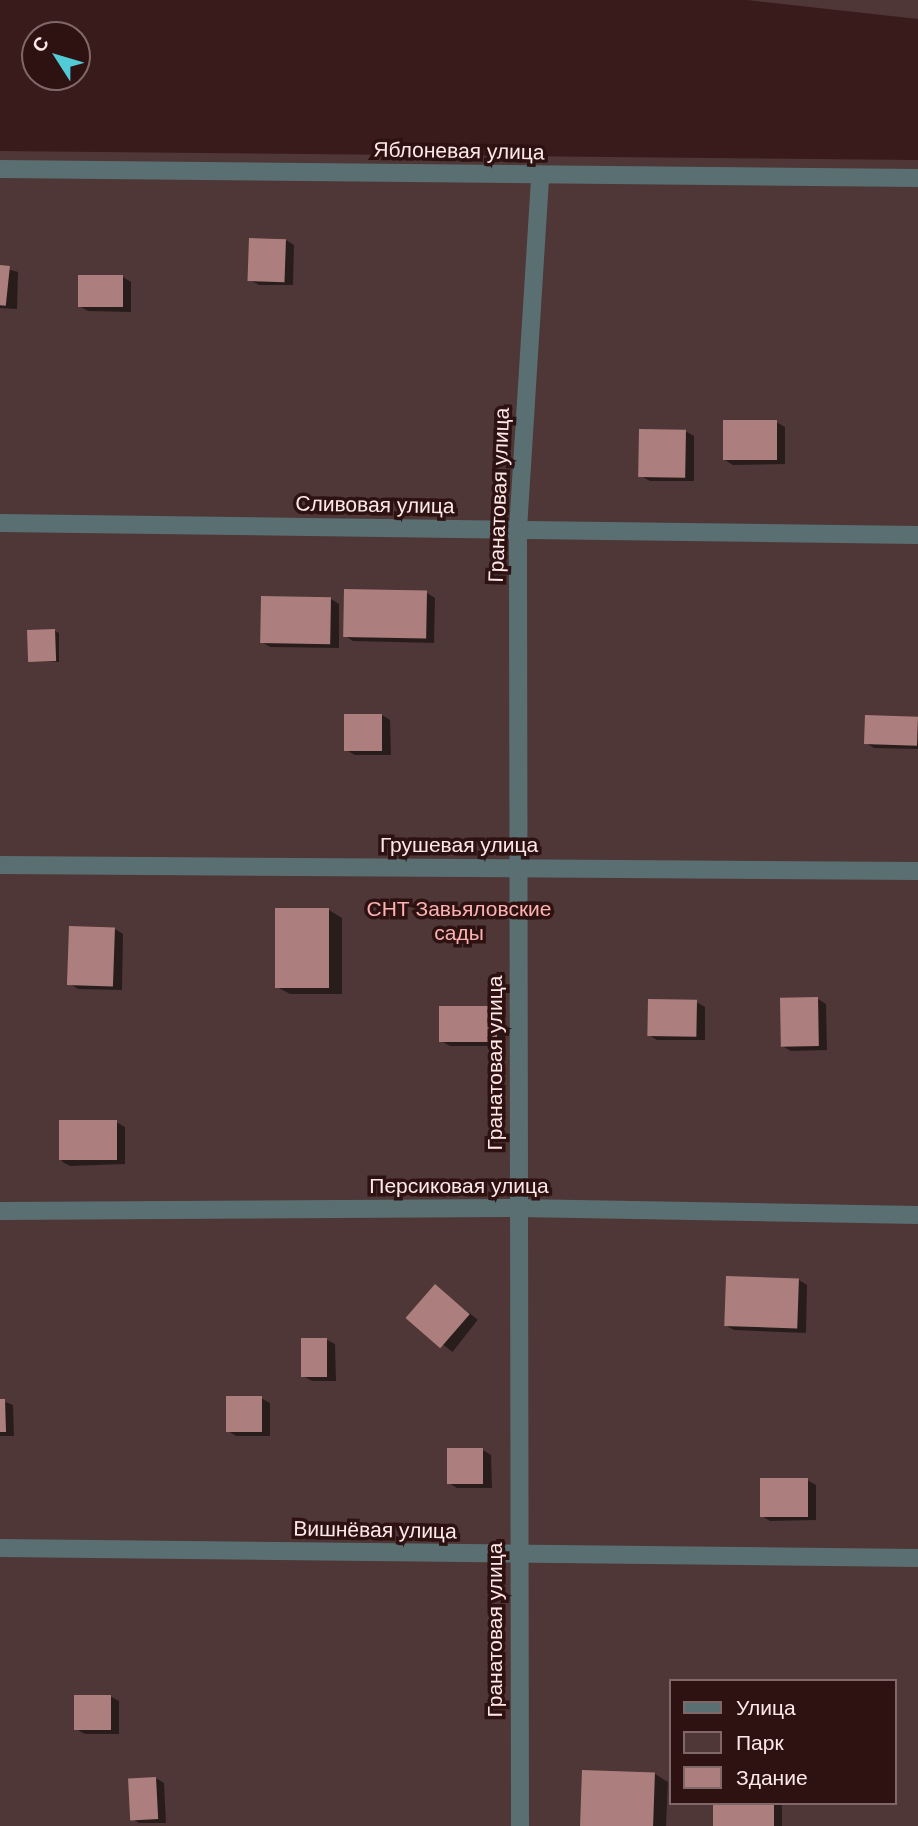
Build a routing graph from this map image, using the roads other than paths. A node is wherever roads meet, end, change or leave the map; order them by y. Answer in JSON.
{"nodes":[{"id":1,"x":0,"y":169,"type":"edge"},
{"id":2,"x":540,"y":175,"type":"junction"},
{"id":3,"x":918,"y":178,"type":"edge"},
{"id":4,"x":0,"y":523,"type":"edge"},
{"id":5,"x":517,"y":529,"type":"junction"},
{"id":6,"x":918,"y":535,"type":"edge"},
{"id":7,"x":0,"y":865,"type":"edge"},
{"id":8,"x":517,"y":868,"type":"junction"},
{"id":9,"x":918,"y":871,"type":"edge"},
{"id":10,"x":518,"y":1208,"type":"junction"},
{"id":11,"x":0,"y":1211,"type":"edge"},
{"id":12,"x":918,"y":1215,"type":"edge"},
{"id":13,"x":0,"y":1548,"type":"edge"},
{"id":14,"x":517,"y":1555,"type":"junction"},
{"id":15,"x":918,"y":1558,"type":"edge"},
{"id":16,"x":520,"y":1826,"type":"edge"}],
"edges":[{"from":1,"to":2,"type":"street","name":"Яблоневая улица"},
{"from":2,"to":3,"type":"street","name":"Яблоневая улица"},
{"from":2,"to":5,"type":"street","name":"Гранатовая улица"},
{"from":4,"to":5,"type":"street","name":"Сливовая улица"},
{"from":5,"to":6,"type":"street","name":"Сливовая улица"},
{"from":5,"to":8,"type":"street","name":"Гранатовая улица"},
{"from":7,"to":8,"type":"street","name":"Грушевая улица"},
{"from":8,"to":9,"type":"street","name":"Грушевая улица"},
{"from":8,"to":10,"type":"street","name":"Гранатовая улица"},
{"from":10,"to":11,"type":"street","name":"Персиковая улица"},
{"from":10,"to":12,"type":"street","name":"Персиковая улица"},
{"from":10,"to":14,"type":"street","name":"Гранатовая улица"},
{"from":13,"to":14,"type":"street","name":"Вишнёвая улица"},
{"from":14,"to":15,"type":"street","name":"Вишнёвая улица"},
{"from":14,"to":16,"type":"street","name":"Гранатовая улица"}]}
